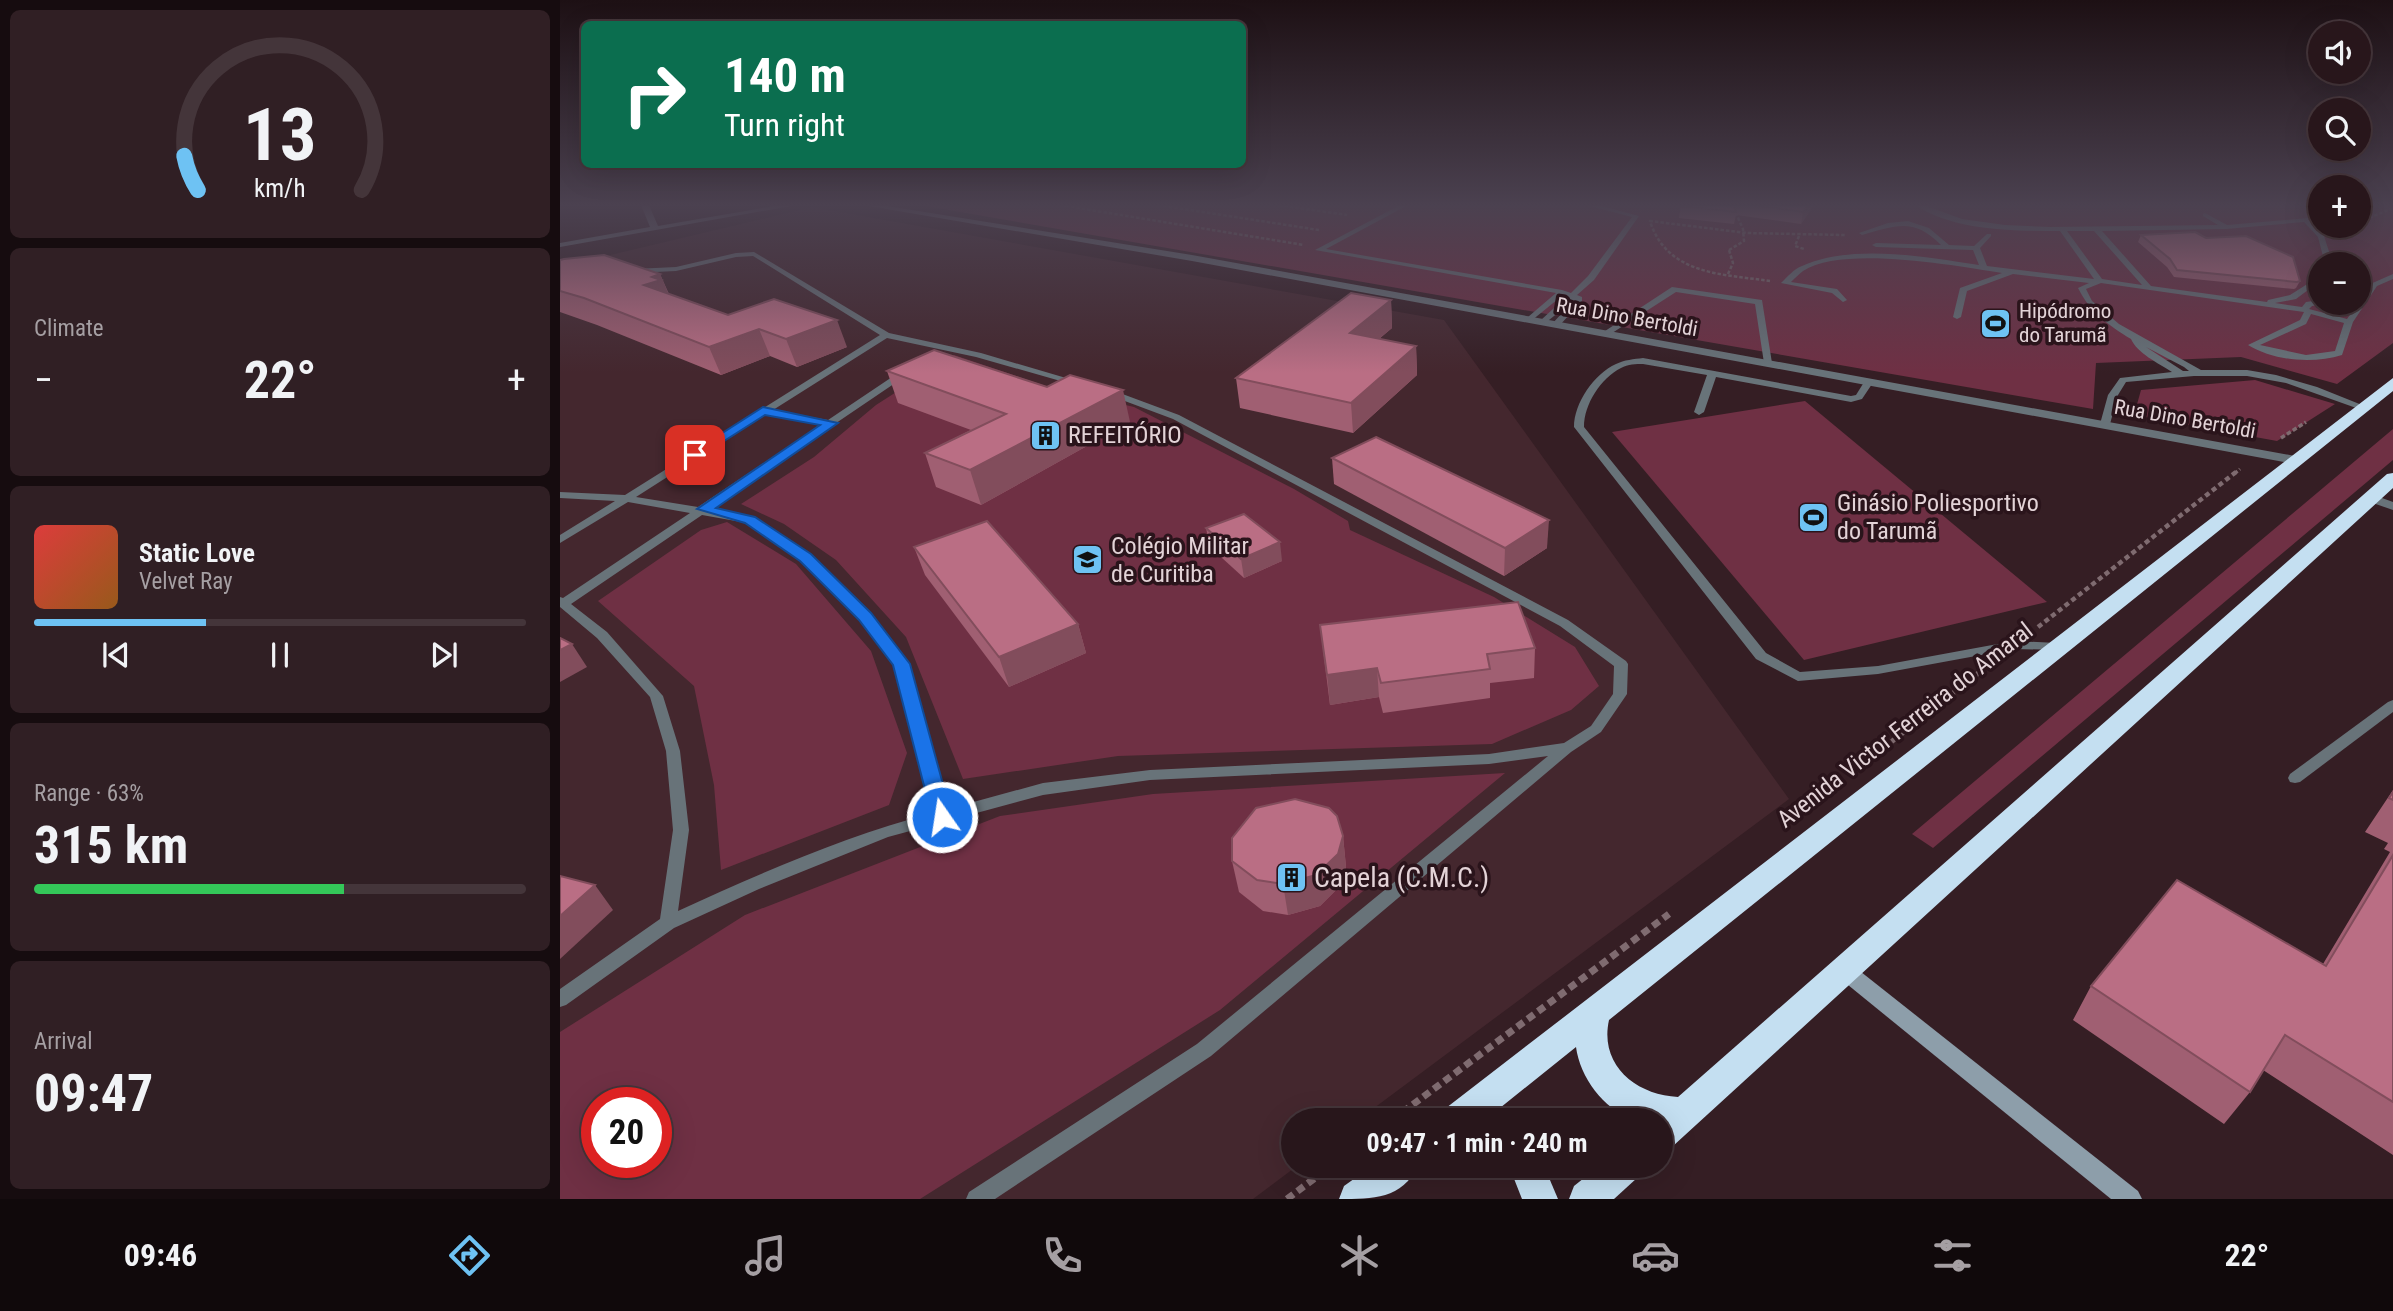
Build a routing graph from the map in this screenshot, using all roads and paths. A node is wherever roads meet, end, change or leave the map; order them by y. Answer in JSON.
{"nodes":[{"id":1,"x":710,"y":261,"type":"edge"},
{"id":2,"x":765,"y":261,"type":"edge"},
{"id":3,"x":1208,"y":261,"type":"edge"},
{"id":4,"x":1382,"y":261,"type":"edge"},
{"id":5,"x":1603,"y":261,"type":"edge"},
{"id":6,"x":1678,"y":261,"type":"edge"},
{"id":7,"x":1733,"y":261,"type":"edge"},
{"id":8,"x":1814,"y":261,"type":"edge"},
{"id":9,"x":1920,"y":261,"type":"edge"},
{"id":10,"x":1981,"y":261,"type":"edge"},
{"id":11,"x":2085,"y":261,"type":"edge"},
{"id":12,"x":2124,"y":261,"type":"edge"},
{"id":13,"x":1984,"y":268,"type":"junction"},
{"id":14,"x":627,"y":272,"type":"edge"},
{"id":15,"x":2012,"y":272,"type":"junction"},
{"id":16,"x":1728,"y":274,"type":"junction"},
{"id":17,"x":2049,"y":276,"type":"junction"},
{"id":18,"x":2393,"y":276,"type":"edge"},
{"id":19,"x":2100,"y":281,"type":"junction"},
{"id":20,"x":1785,"y":283,"type":"junction"},
{"id":21,"x":2308,"y":286,"type":"edge"},
{"id":22,"x":2148,"y":287,"type":"junction"},
{"id":23,"x":2374,"y":287,"type":"junction"},
{"id":24,"x":2082,"y":288,"type":"junction"},
{"id":25,"x":2371,"y":288,"type":"edge"},
{"id":26,"x":1562,"y":292,"type":"junction"},
{"id":27,"x":1572,"y":294,"type":"junction"},
{"id":28,"x":1843,"y":300,"type":"dead end"},
{"id":29,"x":2264,"y":303,"type":"junction"},
{"id":30,"x":2308,"y":306,"type":"edge"},
{"id":31,"x":2306,"y":311,"type":"junction"},
{"id":32,"x":1958,"y":317,"type":"dead end"},
{"id":33,"x":1531,"y":319,"type":"junction"},
{"id":34,"x":1544,"y":322,"type":"junction"},
{"id":35,"x":2348,"y":322,"type":"junction"},
{"id":36,"x":1556,"y":324,"type":"junction"},
{"id":37,"x":1606,"y":333,"type":"junction"},
{"id":38,"x":2129,"y":334,"type":"junction"},
{"id":39,"x":886,"y":335,"type":"junction"},
{"id":40,"x":1768,"y":363,"type":"junction"},
{"id":41,"x":910,"y":369,"type":"edge"},
{"id":42,"x":1712,"y":374,"type":"junction"},
{"id":43,"x":2182,"y":374,"type":"junction"},
{"id":44,"x":2201,"y":374,"type":"junction"},
{"id":45,"x":1869,"y":381,"type":"junction"},
{"id":46,"x":2393,"y":383,"type":"edge"},
{"id":47,"x":2335,"y":397,"type":"junction"},
{"id":48,"x":2362,"y":407,"type":"junction"},
{"id":49,"x":763,"y":411,"type":"junction"},
{"id":50,"x":1699,"y":412,"type":"dead end"},
{"id":51,"x":831,"y":423,"type":"junction"},
{"id":52,"x":2105,"y":424,"type":"junction"},
{"id":53,"x":2261,"y":453,"type":"junction"},
{"id":54,"x":2295,"y":460,"type":"junction"},
{"id":55,"x":2393,"y":478,"type":"edge"},
{"id":56,"x":560,"y":495,"type":"edge"},
{"id":57,"x":626,"y":498,"type":"junction"},
{"id":58,"x":2382,"y":502,"type":"edge"},
{"id":59,"x":704,"y":509,"type":"junction"},
{"id":60,"x":560,"y":540,"type":"edge"},
{"id":61,"x":562,"y":601,"type":"edge"},
{"id":62,"x":2014,"y":645,"type":"junction"},
{"id":63,"x":2058,"y":647,"type":"junction"},
{"id":64,"x":2393,"y":705,"type":"edge"},
{"id":65,"x":1568,"y":748,"type":"junction"},
{"id":66,"x":1864,"y":763,"type":"dead end"},
{"id":67,"x":2295,"y":778,"type":"dead end"},
{"id":68,"x":942,"y":817,"type":"junction"},
{"id":69,"x":1680,"y":905,"type":"dead end"},
{"id":70,"x":668,"y":923,"type":"junction"},
{"id":71,"x":1844,"y":970,"type":"junction"},
{"id":72,"x":560,"y":999,"type":"edge"},
{"id":73,"x":1596,"y":1010,"type":"junction"},
{"id":74,"x":1408,"y":1108,"type":"edge"},
{"id":75,"x":1473,"y":1108,"type":"edge"},
{"id":76,"x":1646,"y":1108,"type":"edge"},
{"id":77,"x":1673,"y":1123,"type":"edge"},
{"id":78,"x":1315,"y":1178,"type":"edge"},
{"id":79,"x":1384,"y":1178,"type":"edge"},
{"id":80,"x":1535,"y":1178,"type":"edge"},
{"id":81,"x":1611,"y":1178,"type":"edge"},
{"id":82,"x":976,"y":1199,"type":"edge"},
{"id":83,"x":1287,"y":1199,"type":"edge"},
{"id":84,"x":1357,"y":1199,"type":"edge"},
{"id":85,"x":1540,"y":1199,"type":"edge"},
{"id":86,"x":1587,"y":1199,"type":"edge"},
{"id":87,"x":2130,"y":1199,"type":"edge"}],
"edges":[{"from":1,"to":14,"type":"lane"},
{"from":2,"to":39,"type":"lane"},
{"from":3,"to":33,"type":"street","name":"Rua Dino Bertoldi"},
{"from":4,"to":26,"type":"lane"},
{"from":5,"to":27,"type":"lane"},
{"from":6,"to":16,"type":"path"},
{"from":7,"to":16,"type":"path","bridge":true},
{"from":8,"to":20,"type":"lane"},
{"from":9,"to":13,"type":"lane"},
{"from":10,"to":13,"type":"lane"},
{"from":11,"to":19,"type":"lane"},
{"from":12,"to":22,"type":"lane"},
{"from":13,"to":15,"type":"lane"},
{"from":15,"to":17,"type":"lane"},
{"from":15,"to":32,"type":"lane"},
{"from":16,"to":20,"type":"path"},
{"from":17,"to":19,"type":"lane"},
{"from":17,"to":24,"type":"lane"},
{"from":18,"to":23,"type":"lane"},
{"from":19,"to":22,"type":"lane"},
{"from":19,"to":24,"type":"lane"},
{"from":20,"to":28,"type":"lane"},
{"from":21,"to":29,"type":"lane"},
{"from":22,"to":29,"type":"lane"},
{"from":23,"to":25,"type":"lane"},
{"from":23,"to":35,"type":"lane"},
{"from":24,"to":38,"type":"lane"},
{"from":26,"to":27,"type":"lane"},
{"from":26,"to":33,"type":"lane"},
{"from":27,"to":34,"type":"lane"},
{"from":27,"to":36,"type":"lane"},
{"from":29,"to":31,"type":"lane"},
{"from":30,"to":31,"type":"lane"},
{"from":31,"to":35,"type":"lane"},
{"from":31,"to":35,"type":"lane"},
{"from":33,"to":34,"type":"street","name":"Rua Dino Bertoldi"},
{"from":34,"to":36,"type":"street","name":"Rua Dino Bertoldi"},
{"from":36,"to":37,"type":"street","name":"Rua Dino Bertoldi"},
{"from":37,"to":40,"type":"street","name":"Rua Dino Bertoldi"},
{"from":37,"to":40,"type":"lane"},
{"from":38,"to":43,"type":"lane"},
{"from":38,"to":44,"type":"lane"},
{"from":39,"to":49,"type":"lane"},
{"from":39,"to":65,"type":"lane"},
{"from":40,"to":45,"type":"street","name":"Rua Dino Bertoldi"},
{"from":41,"to":51,"type":"lane"},
{"from":42,"to":45,"type":"lane"},
{"from":42,"to":50,"type":"lane"},
{"from":42,"to":62,"type":"lane"},
{"from":43,"to":44,"type":"lane"},
{"from":43,"to":52,"type":"lane"},
{"from":44,"to":47,"type":"lane"},
{"from":45,"to":52,"type":"street","name":"Rua Dino Bertoldi"},
{"from":46,"to":48,"type":"highway","name":"Avenida Victor Ferreira do Amaral"},
{"from":47,"to":48,"type":"lane"},
{"from":47,"to":53,"type":"path"},
{"from":48,"to":54,"type":"highway","name":"Avenida Victor Ferreira do Amaral"},
{"from":49,"to":51,"type":"lane"},
{"from":49,"to":57,"type":"lane"},
{"from":51,"to":59,"type":"lane"},
{"from":52,"to":53,"type":"street","name":"Rua Dino Bertoldi"},
{"from":53,"to":54,"type":"street","name":"Rua Dino Bertoldi"},
{"from":53,"to":62,"type":"path"},
{"from":54,"to":63,"type":"highway","name":"Avenida Victor Ferreira do Amaral"},
{"from":55,"to":58,"type":"highway"},
{"from":56,"to":57,"type":"lane"},
{"from":57,"to":59,"type":"lane"},
{"from":57,"to":60,"type":"lane"},
{"from":58,"to":71,"type":"highway"},
{"from":59,"to":61,"type":"lane"},
{"from":59,"to":68,"type":"lane"},
{"from":61,"to":70,"type":"lane"},
{"from":62,"to":63,"type":"lane"},
{"from":62,"to":66,"type":"path"},
{"from":63,"to":73,"type":"highway","name":"Avenida Victor Ferreira do Amaral"},
{"from":64,"to":67,"type":"lane"},
{"from":65,"to":68,"type":"lane"},
{"from":65,"to":82,"type":"lane"},
{"from":68,"to":70,"type":"lane"},
{"from":69,"to":74,"type":"path"},
{"from":70,"to":72,"type":"lane"},
{"from":71,"to":77,"type":"highway"},
{"from":71,"to":87,"type":"street"},
{"from":73,"to":75,"type":"highway","name":"Avenida Victor Ferreira do Amaral"},
{"from":73,"to":76,"type":"highway"},
{"from":78,"to":83,"type":"path"},
{"from":79,"to":84,"type":"highway"},
{"from":80,"to":85,"type":"highway"},
{"from":81,"to":86,"type":"highway"}]}
